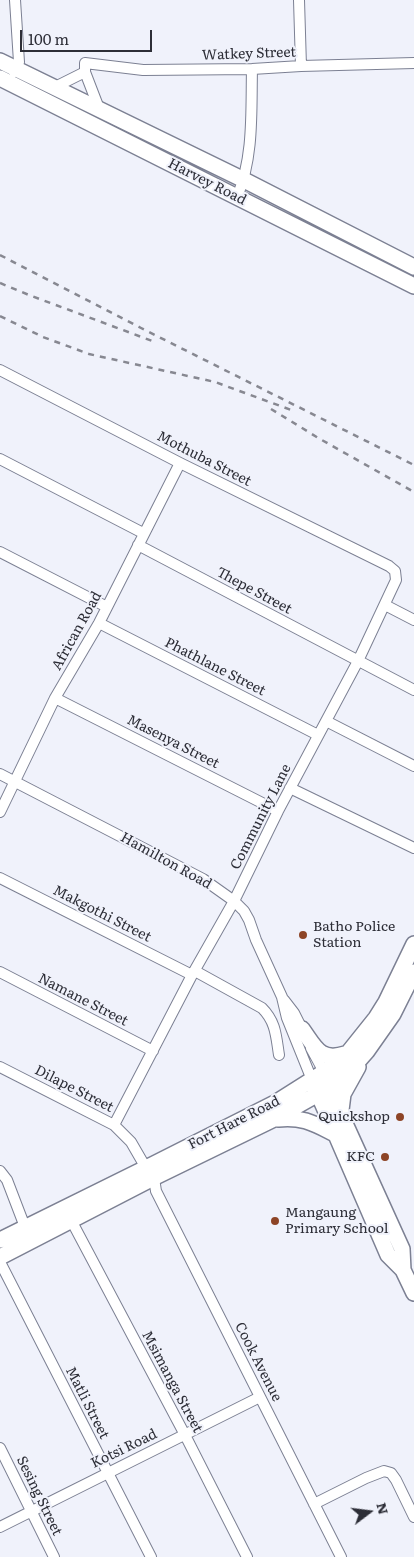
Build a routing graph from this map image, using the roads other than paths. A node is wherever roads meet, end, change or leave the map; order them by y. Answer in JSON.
{"nodes":[{"id":1,"x":16,"y":0,"type":"edge"},
{"id":2,"x":299,"y":0,"type":"edge"},
{"id":3,"x":0,"y":62,"type":"edge"},
{"id":4,"x":414,"y":63,"type":"edge"},
{"id":5,"x":301,"y":66,"type":"junction"},
{"id":6,"x":85,"y":67,"type":"junction"},
{"id":7,"x":252,"y":69,"type":"junction"},
{"id":8,"x":8,"y":76,"type":"edge"},
{"id":9,"x":53,"y":88,"type":"junction"},
{"id":10,"x":100,"y":111,"type":"junction"},
{"id":11,"x":244,"y":180,"type":"junction"},
{"id":12,"x":237,"y":197,"type":"junction"},
{"id":13,"x":414,"y":268,"type":"edge"},
{"id":14,"x":414,"y":286,"type":"edge"},
{"id":15,"x":0,"y":370,"type":"edge"},
{"id":16,"x":0,"y":459,"type":"edge"},
{"id":17,"x":180,"y":463,"type":"junction"},
{"id":18,"x":143,"y":533,"type":"junction"},
{"id":19,"x":138,"y":545,"type":"junction"},
{"id":20,"x":0,"y":552,"type":"edge"},
{"id":21,"x":395,"y":571,"type":"joint"},
{"id":22,"x":385,"y":605,"type":"junction"},
{"id":23,"x":107,"y":607,"type":"junction"},
{"id":24,"x":414,"y":620,"type":"edge"},
{"id":25,"x":99,"y":623,"type":"junction"},
{"id":26,"x":358,"y":661,"type":"junction"},
{"id":27,"x":414,"y":690,"type":"edge"},
{"id":28,"x":55,"y":698,"type":"junction"},
{"id":29,"x":326,"y":721,"type":"junction"},
{"id":30,"x":318,"y":735,"type":"junction"},
{"id":31,"x":414,"y":766,"type":"edge"},
{"id":32,"x":0,"y":774,"type":"edge"},
{"id":33,"x":15,"y":782,"type":"junction"},
{"id":34,"x":290,"y":788,"type":"junction"},
{"id":35,"x":278,"y":811,"type":"junction"},
{"id":36,"x":0,"y":812,"type":"edge"},
{"id":37,"x":414,"y":848,"type":"edge"},
{"id":38,"x":0,"y":878,"type":"edge"},
{"id":39,"x":234,"y":901,"type":"junction"},
{"id":40,"x":414,"y":944,"type":"edge"},
{"id":41,"x":0,"y":972,"type":"edge"},
{"id":42,"x":414,"y":972,"type":"edge"},
{"id":43,"x":194,"y":973,"type":"junction"},
{"id":44,"x":282,"y":997,"type":"junction"},
{"id":45,"x":302,"y":1029,"type":"junction"},
{"id":46,"x":153,"y":1051,"type":"junction"},
{"id":47,"x":367,"y":1051,"type":"junction"},
{"id":48,"x":348,"y":1053,"type":"junction"},
{"id":49,"x":279,"y":1055,"type":"dead end"},
{"id":50,"x":0,"y":1067,"type":"edge"},
{"id":51,"x":321,"y":1082,"type":"junction"},
{"id":52,"x":343,"y":1119,"type":"junction"},
{"id":53,"x":272,"y":1120,"type":"junction"},
{"id":54,"x":114,"y":1125,"type":"junction"},
{"id":55,"x":335,"y":1134,"type":"junction"},
{"id":56,"x":151,"y":1170,"type":"junction"},
{"id":57,"x":0,"y":1171,"type":"edge"},
{"id":58,"x":71,"y":1220,"type":"junction"},
{"id":59,"x":25,"y":1227,"type":"junction"},
{"id":60,"x":0,"y":1240,"type":"edge"},
{"id":61,"x":0,"y":1258,"type":"edge"},
{"id":62,"x":0,"y":1262,"type":"edge"},
{"id":63,"x":403,"y":1270,"type":"junction"},
{"id":64,"x":414,"y":1293,"type":"edge"},
{"id":65,"x":260,"y":1397,"type":"junction"},
{"id":66,"x":185,"y":1435,"type":"junction"},
{"id":67,"x":0,"y":1448,"type":"edge"},
{"id":68,"x":107,"y":1473,"type":"junction"},
{"id":69,"x":314,"y":1504,"type":"junction"},
{"id":70,"x":31,"y":1511,"type":"junction"},
{"id":71,"x":414,"y":1516,"type":"edge"},
{"id":72,"x":0,"y":1527,"type":"edge"},
{"id":73,"x":54,"y":1557,"type":"edge"},
{"id":74,"x":151,"y":1557,"type":"edge"},
{"id":75,"x":247,"y":1557,"type":"edge"},
{"id":76,"x":341,"y":1557,"type":"edge"}],
"edges":[{"from":1,"to":8,"type":"street"},
{"from":2,"to":5,"type":"street"},
{"from":3,"to":8,"type":"main road","name":"Harvey Road"},
{"from":4,"to":5,"type":"street","name":"Watkey Street"},
{"from":5,"to":7,"type":"street","name":"Watkey Street"},
{"from":6,"to":7,"type":"street","name":"Watkey Street"},
{"from":6,"to":9,"type":"street"},
{"from":6,"to":10,"type":"street"},
{"from":7,"to":11,"type":"street"},
{"from":8,"to":9,"type":"main road","name":"Harvey Road"},
{"from":8,"to":12,"type":"main road","name":"Harvey Road"},
{"from":9,"to":10,"type":"main road","name":"Harvey Road"},
{"from":10,"to":11,"type":"main road","name":"Harvey Road"},
{"from":11,"to":12,"type":"street"},
{"from":11,"to":13,"type":"main road","name":"Harvey Road"},
{"from":12,"to":14,"type":"main road","name":"Harvey Road"},
{"from":15,"to":17,"type":"street","name":"Mothuba Street"},
{"from":16,"to":18,"type":"street"},
{"from":17,"to":18,"type":"street","name":"African Road"},
{"from":17,"to":21,"type":"street","name":"Mothuba Street"},
{"from":18,"to":19,"type":"street","name":"African Road"},
{"from":19,"to":23,"type":"street","name":"African Road"},
{"from":19,"to":26,"type":"street","name":"Thepe Street"},
{"from":20,"to":23,"type":"street"},
{"from":21,"to":22,"type":"street","name":"Community Lane"},
{"from":22,"to":24,"type":"street"},
{"from":22,"to":26,"type":"street","name":"Community Lane"},
{"from":23,"to":25,"type":"street","name":"African Road"},
{"from":25,"to":28,"type":"street","name":"African Road"},
{"from":25,"to":30,"type":"street","name":"Phathlane Street"},
{"from":26,"to":27,"type":"street","name":"Thepe Street"},
{"from":26,"to":29,"type":"street","name":"Community Lane"},
{"from":28,"to":33,"type":"street","name":"African Road"},
{"from":28,"to":35,"type":"street","name":"Masenya Street"},
{"from":29,"to":30,"type":"street","name":"Community Lane"},
{"from":29,"to":31,"type":"street"},
{"from":30,"to":34,"type":"street","name":"Community Lane"},
{"from":32,"to":33,"type":"street","name":"Hamilton Road"},
{"from":33,"to":36,"type":"street","name":"African Road"},
{"from":33,"to":39,"type":"street","name":"Hamilton Road"},
{"from":34,"to":35,"type":"street","name":"Community Lane"},
{"from":34,"to":37,"type":"street"},
{"from":35,"to":39,"type":"street","name":"Community Lane"},
{"from":38,"to":43,"type":"street","name":"Makgothi Street"},
{"from":39,"to":43,"type":"street","name":"Community Lane"},
{"from":39,"to":44,"type":"street","name":"Hamilton Road"},
{"from":40,"to":48,"type":"main road","name":"Fort Hare Road"},
{"from":41,"to":46,"type":"street","name":"Namane Street"},
{"from":42,"to":47,"type":"main road","name":"Fort Hare Road"},
{"from":43,"to":46,"type":"street","name":"Community Lane"},
{"from":43,"to":49,"type":"street","name":"Makgothi Street"},
{"from":44,"to":45,"type":"street","name":"Hamilton Road"},
{"from":44,"to":51,"type":"street","name":"Hamilton Road"},
{"from":45,"to":48,"type":"main road"},
{"from":45,"to":51,"type":"street","name":"Hamilton Road"},
{"from":46,"to":54,"type":"street","name":"Community Lane"},
{"from":47,"to":51,"type":"main road","name":"Fort Hare Road"},
{"from":47,"to":52,"type":"main road"},
{"from":48,"to":51,"type":"main road","name":"Fort Hare Road"},
{"from":50,"to":54,"type":"street","name":"Dilape Street"},
{"from":51,"to":52,"type":"main road","name":"Hamilton Road"},
{"from":51,"to":53,"type":"main road","name":"Fort Hare Road"},
{"from":51,"to":55,"type":"main road","name":"Hamilton Road"},
{"from":51,"to":56,"type":"main road","name":"Fort Hare Road"},
{"from":52,"to":63,"type":"main road","name":"Hamilton Road"},
{"from":53,"to":55,"type":"main road"},
{"from":53,"to":56,"type":"main road","name":"Fort Hare Road"},
{"from":54,"to":56,"type":"street","name":"Dilape Street"},
{"from":55,"to":63,"type":"main road","name":"Hamilton Road"},
{"from":56,"to":58,"type":"main road","name":"Fort Hare Road"},
{"from":56,"to":59,"type":"main road","name":"Fort Hare Road"},
{"from":56,"to":65,"type":"street","name":"Cook Avenue"},
{"from":57,"to":59,"type":"street"},
{"from":58,"to":61,"type":"main road","name":"Fort Hare Road"},
{"from":58,"to":66,"type":"street","name":"Msimanga Street"},
{"from":59,"to":60,"type":"main road","name":"Fort Hare Road"},
{"from":62,"to":68,"type":"street","name":"Matli Street"},
{"from":63,"to":64,"type":"main road","name":"Hamilton Road"},
{"from":65,"to":66,"type":"street","name":"Kotsi Road"},
{"from":65,"to":69,"type":"street","name":"Cook Avenue"},
{"from":66,"to":68,"type":"street","name":"Kotsi Road"},
{"from":66,"to":75,"type":"street","name":"Msimanga Street"},
{"from":67,"to":70,"type":"street","name":"Sesing Street"},
{"from":68,"to":70,"type":"street","name":"Kotsi Road"},
{"from":68,"to":74,"type":"street","name":"Matli Street"},
{"from":69,"to":71,"type":"street"},
{"from":69,"to":76,"type":"street","name":"Cook Avenue"},
{"from":70,"to":72,"type":"street","name":"Kotsi Road"},
{"from":70,"to":73,"type":"street","name":"Sesing Street"}]}
